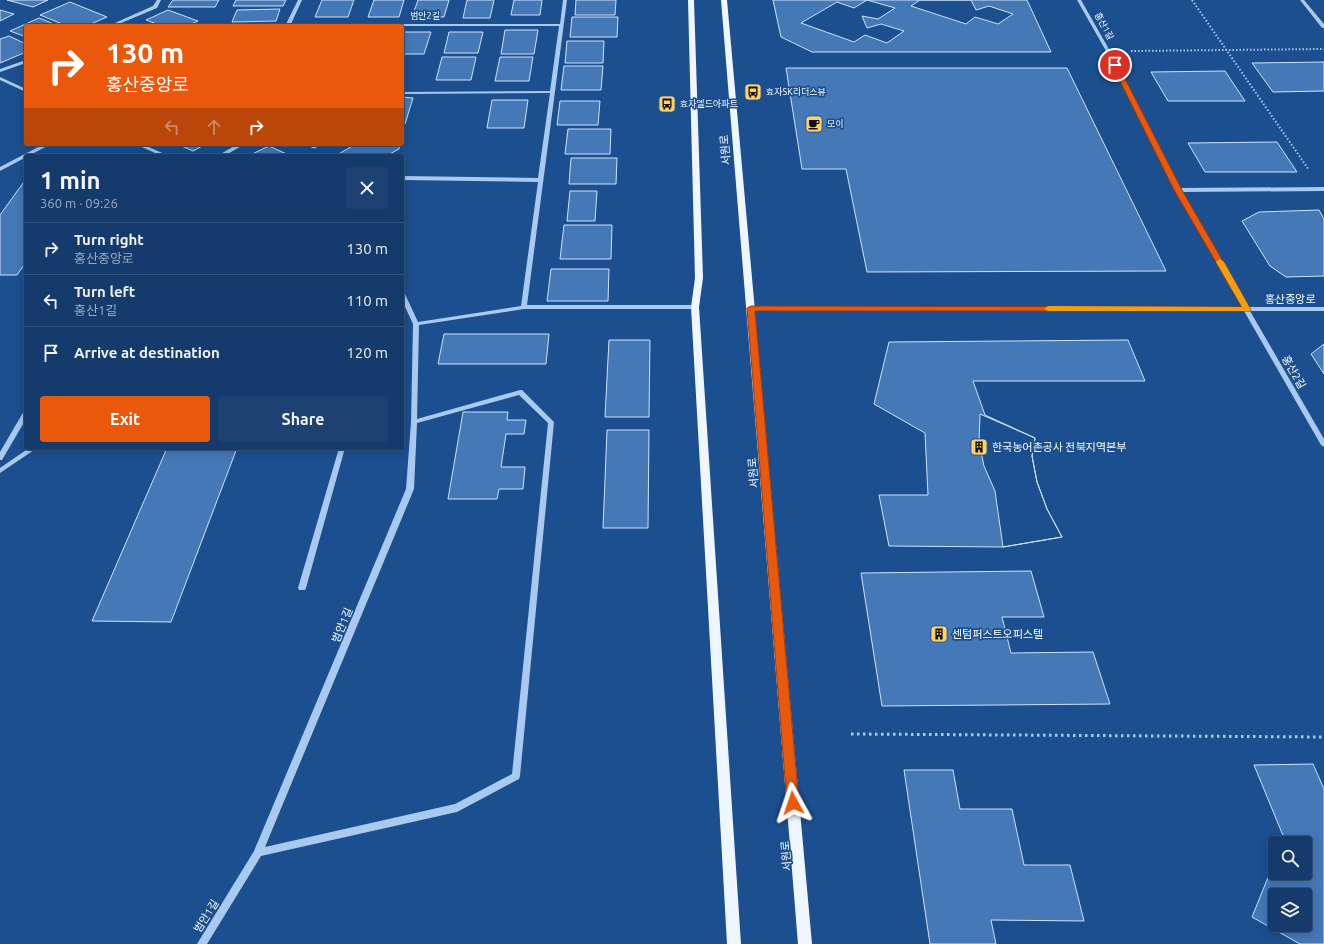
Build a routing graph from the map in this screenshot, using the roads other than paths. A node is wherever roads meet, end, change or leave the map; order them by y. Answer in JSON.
{"nodes":[{"id":1,"x":160,"y":0,"type":"edge"},
{"id":2,"x":300,"y":0,"type":"edge"},
{"id":3,"x":565,"y":0,"type":"edge"},
{"id":4,"x":691,"y":0,"type":"edge"},
{"id":5,"x":724,"y":0,"type":"edge"},
{"id":6,"x":1079,"y":0,"type":"edge"},
{"id":7,"x":1302,"y":0,"type":"edge"},
{"id":8,"x":115,"y":24,"type":"edge"},
{"id":9,"x":288,"y":24,"type":"edge"},
{"id":10,"x":562,"y":24,"type":"junction"},
{"id":11,"x":404,"y":25,"type":"edge"},
{"id":12,"x":1324,"y":27,"type":"edge"},
{"id":13,"x":24,"y":62,"type":"edge"},
{"id":14,"x":0,"y":71,"type":"edge"},
{"id":15,"x":0,"y":78,"type":"edge"},
{"id":16,"x":24,"y":90,"type":"edge"},
{"id":17,"x":552,"y":92,"type":"junction"},
{"id":18,"x":404,"y":93,"type":"edge"},
{"id":19,"x":44,"y":146,"type":"edge"},
{"id":20,"x":143,"y":146,"type":"edge"},
{"id":21,"x":238,"y":146,"type":"edge"},
{"id":22,"x":29,"y":154,"type":"edge"},
{"id":23,"x":161,"y":154,"type":"edge"},
{"id":24,"x":224,"y":154,"type":"edge"},
{"id":25,"x":24,"y":156,"type":"edge"},
{"id":26,"x":0,"y":169,"type":"edge"},
{"id":27,"x":404,"y":178,"type":"edge"},
{"id":28,"x":540,"y":180,"type":"junction"},
{"id":29,"x":1324,"y":189,"type":"edge"},
{"id":30,"x":1178,"y":190,"type":"junction"},
{"id":31,"x":404,"y":298,"type":"edge"},
{"id":32,"x":524,"y":307,"type":"junction"},
{"id":33,"x":695,"y":307,"type":"junction"},
{"id":34,"x":751,"y":308,"type":"junction"},
{"id":35,"x":1324,"y":309,"type":"edge"},
{"id":36,"x":1247,"y":310,"type":"junction"},
{"id":37,"x":416,"y":324,"type":"junction"},
{"id":38,"x":24,"y":416,"type":"edge"},
{"id":39,"x":414,"y":422,"type":"junction"},
{"id":40,"x":1324,"y":444,"type":"edge"},
{"id":41,"x":31,"y":450,"type":"edge"},
{"id":42,"x":341,"y":450,"type":"edge"},
{"id":43,"x":0,"y":458,"type":"edge"},
{"id":44,"x":0,"y":471,"type":"edge"},
{"id":45,"x":302,"y":588,"type":"dead end"},
{"id":46,"x":258,"y":853,"type":"junction"},
{"id":47,"x":202,"y":944,"type":"edge"},
{"id":48,"x":734,"y":944,"type":"edge"},
{"id":49,"x":805,"y":944,"type":"edge"}],
"edges":[{"from":1,"to":8,"type":"street"},
{"from":2,"to":9,"type":"street"},
{"from":3,"to":10,"type":"street"},
{"from":4,"to":33,"type":"main road"},
{"from":5,"to":34,"type":"main road","name":"서원로"},
{"from":6,"to":30,"type":"street","name":"홍산1길"},
{"from":7,"to":12,"type":"street"},
{"from":10,"to":11,"type":"street","name":"범안2길"},
{"from":10,"to":17,"type":"street"},
{"from":13,"to":14,"type":"street"},
{"from":15,"to":16,"type":"street"},
{"from":17,"to":18,"type":"street"},
{"from":17,"to":28,"type":"street"},
{"from":19,"to":22,"type":"street"},
{"from":20,"to":23,"type":"street"},
{"from":21,"to":24,"type":"street"},
{"from":25,"to":26,"type":"street"},
{"from":27,"to":28,"type":"street"},
{"from":28,"to":32,"type":"street"},
{"from":29,"to":30,"type":"street"},
{"from":30,"to":36,"type":"street","name":"홍산1길"},
{"from":31,"to":37,"type":"street","name":"범안1길"},
{"from":32,"to":33,"type":"street"},
{"from":32,"to":37,"type":"street"},
{"from":33,"to":48,"type":"main road"},
{"from":34,"to":36,"type":"street","name":"홍산중앙로"},
{"from":34,"to":49,"type":"main road","name":"서원로"},
{"from":35,"to":36,"type":"street","name":"홍산중앙로"},
{"from":36,"to":40,"type":"street","name":"홍산2길"},
{"from":37,"to":39,"type":"street","name":"범안1길"},
{"from":38,"to":43,"type":"street"},
{"from":39,"to":46,"type":"street","name":"범안1길"},
{"from":39,"to":46,"type":"street"},
{"from":41,"to":44,"type":"street"},
{"from":42,"to":45,"type":"street"},
{"from":46,"to":47,"type":"street","name":"범안1길"}]}
